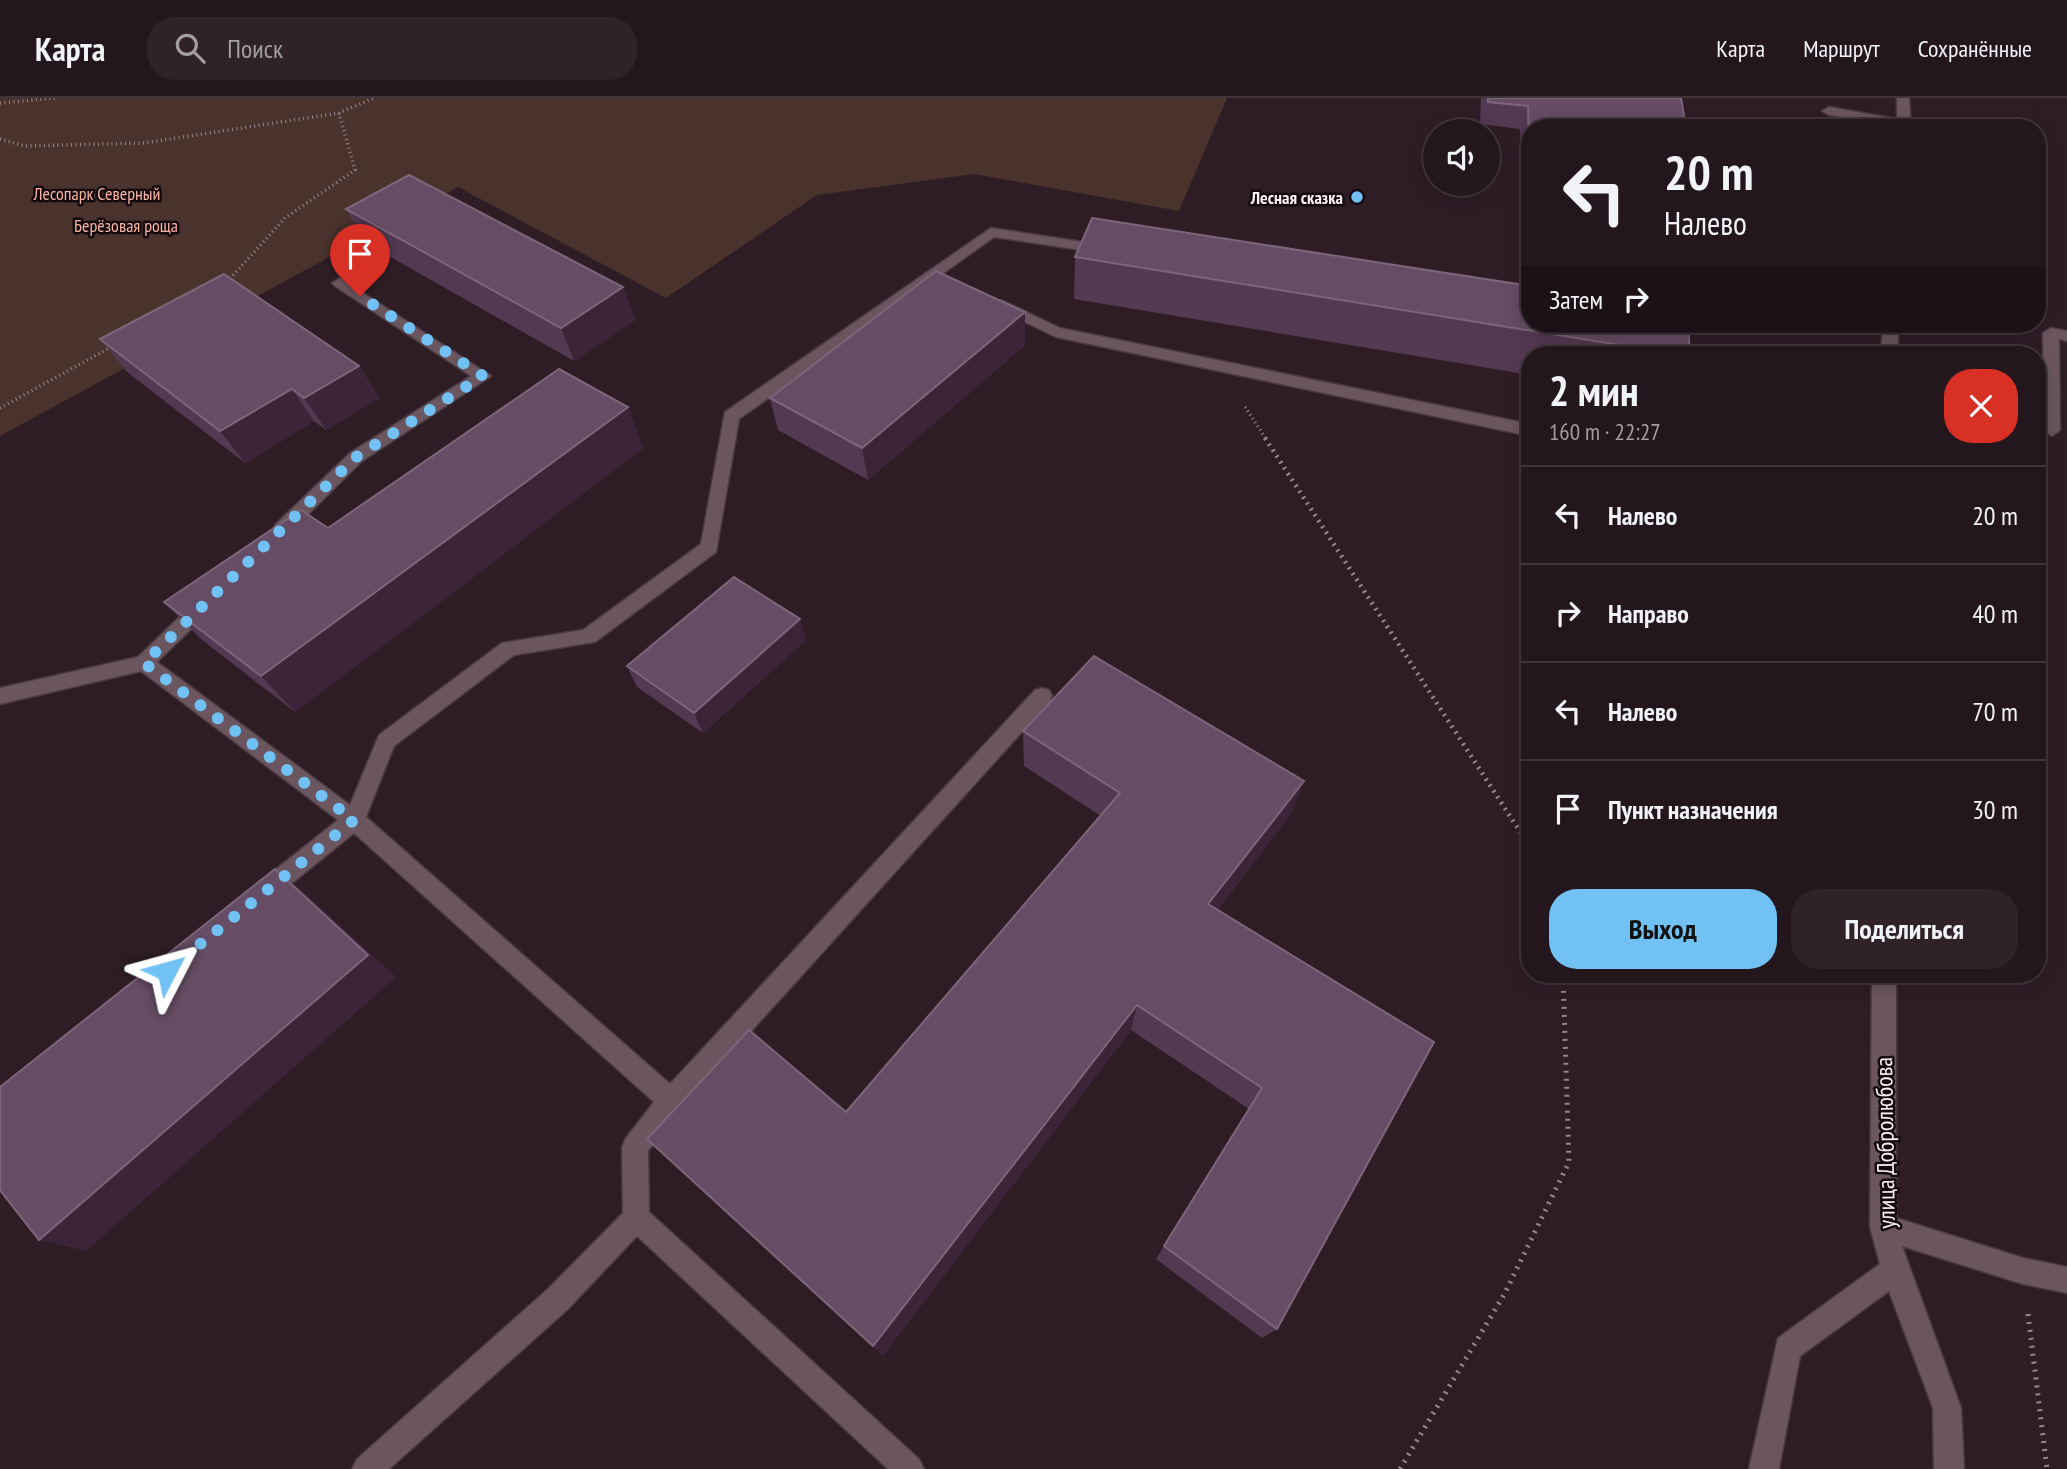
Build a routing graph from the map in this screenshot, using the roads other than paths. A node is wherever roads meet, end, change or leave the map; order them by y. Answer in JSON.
{"nodes":[{"id":1,"x":1903,"y":98,"type":"edge"},
{"id":2,"x":1829,"y":111,"type":"dead end"},
{"id":3,"x":1869,"y":119,"type":"edge"},
{"id":4,"x":1904,"y":119,"type":"edge"},
{"id":5,"x":1129,"y":253,"type":"edge"},
{"id":6,"x":340,"y":283,"type":"dead end"},
{"id":7,"x":982,"y":297,"type":"edge"},
{"id":8,"x":2067,"y":336,"type":"edge"},
{"id":9,"x":1521,"y":428,"type":"edge"},
{"id":10,"x":2052,"y":430,"type":"edge"},
{"id":11,"x":269,"y":541,"type":"edge"},
{"id":12,"x":221,"y":588,"type":"edge"},
{"id":13,"x":144,"y":663,"type":"junction"},
{"id":14,"x":0,"y":696,"type":"edge"},
{"id":15,"x":1042,"y":696,"type":"dead end"},
{"id":16,"x":354,"y":820,"type":"junction"},
{"id":17,"x":247,"y":906,"type":"edge"},
{"id":18,"x":1884,"y":983,"type":"edge"},
{"id":19,"x":671,"y":1101,"type":"junction"},
{"id":20,"x":636,"y":1218,"type":"junction"},
{"id":21,"x":1883,"y":1227,"type":"junction"},
{"id":22,"x":1895,"y":1270,"type":"junction"},
{"id":23,"x":2067,"y":1280,"type":"edge"},
{"id":24,"x":368,"y":1469,"type":"edge"},
{"id":25,"x":909,"y":1469,"type":"edge"},
{"id":26,"x":1764,"y":1469,"type":"edge"},
{"id":27,"x":1949,"y":1469,"type":"edge"}],
"edges":[{"from":1,"to":4,"type":"street"},
{"from":2,"to":3,"type":"street"},
{"from":5,"to":16,"type":"street"},
{"from":6,"to":11,"type":"street"},
{"from":7,"to":9,"type":"street"},
{"from":8,"to":10,"type":"street"},
{"from":12,"to":13,"type":"street"},
{"from":13,"to":14,"type":"street"},
{"from":13,"to":16,"type":"street"},
{"from":15,"to":19,"type":"street"},
{"from":16,"to":17,"type":"street"},
{"from":16,"to":19,"type":"street"},
{"from":18,"to":21,"type":"street","name":"улица Добролюбова"},
{"from":19,"to":20,"type":"street"},
{"from":20,"to":24,"type":"street"},
{"from":20,"to":25,"type":"street"},
{"from":21,"to":22,"type":"street","name":"улица Добролюбова"},
{"from":21,"to":23,"type":"street"},
{"from":22,"to":26,"type":"street"},
{"from":22,"to":27,"type":"street","name":"улица Добролюбова"}]}
